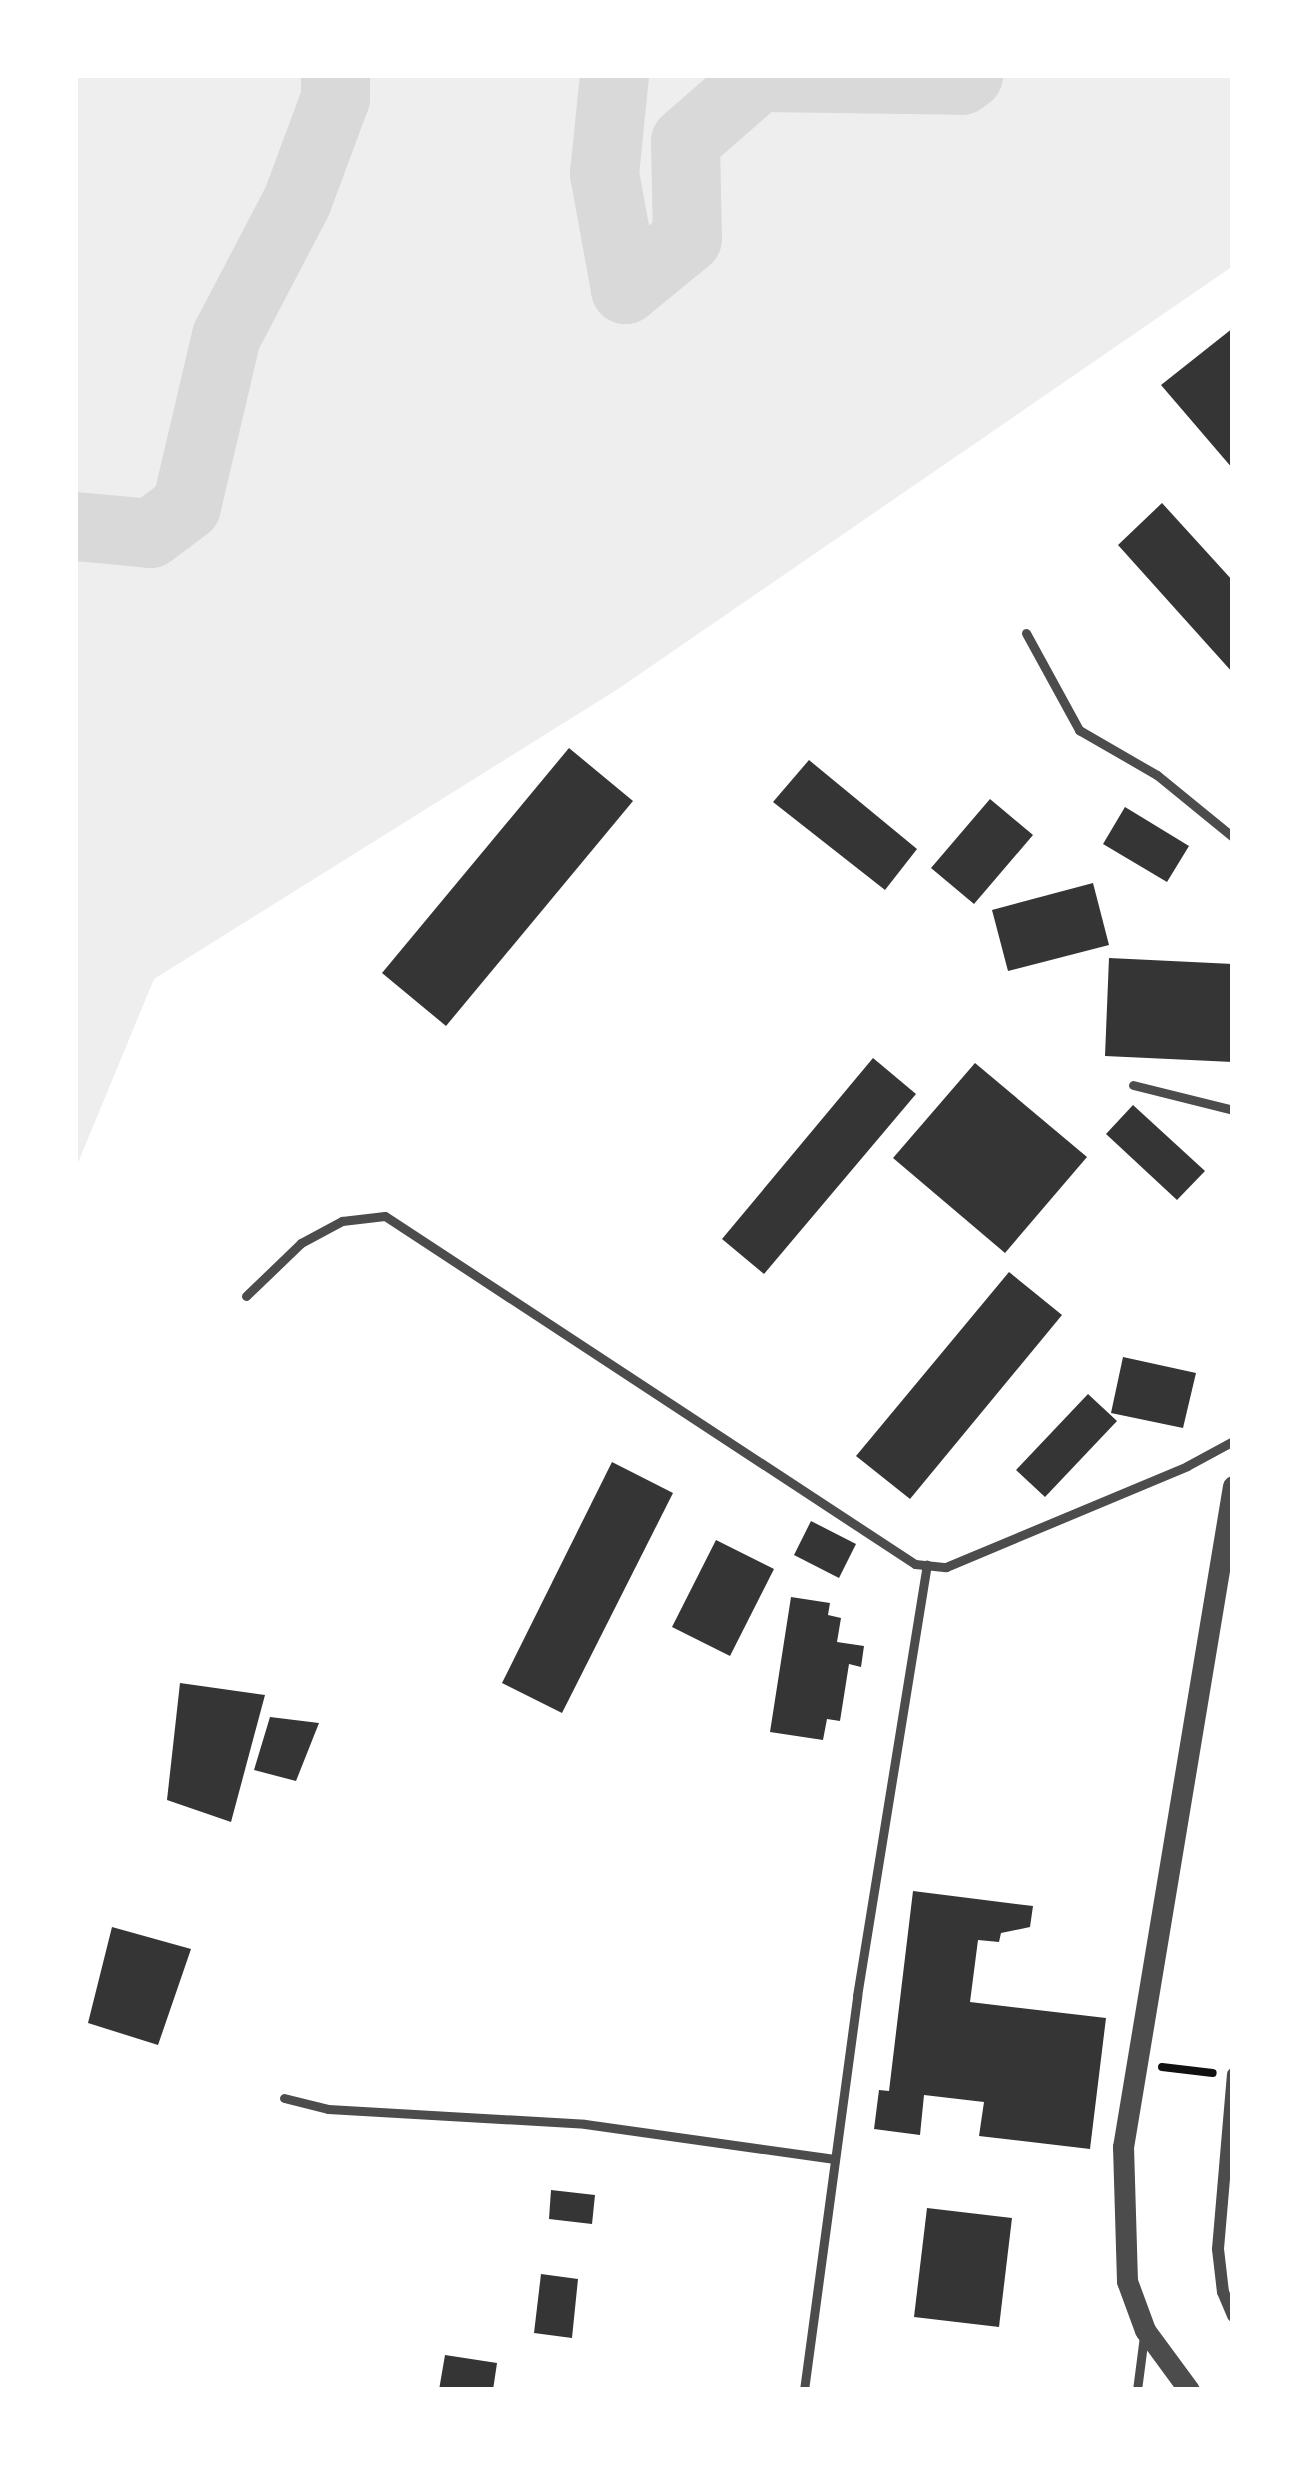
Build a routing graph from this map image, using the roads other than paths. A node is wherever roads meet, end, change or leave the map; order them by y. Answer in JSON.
{"nodes":[{"id":1,"x":1026,"y":633,"type":"dead end"},
{"id":2,"x":1233,"y":837,"type":"edge"},
{"id":3,"x":1133,"y":1084,"type":"dead end"},
{"id":4,"x":1233,"y":1110,"type":"edge"},
{"id":5,"x":246,"y":1296,"type":"dead end"},
{"id":6,"x":1233,"y":1441,"type":"edge"},
{"id":7,"x":1233,"y":1486,"type":"edge"},
{"id":8,"x":1231,"y":1518,"type":"edge"},
{"id":9,"x":927,"y":1565,"type":"junction"},
{"id":10,"x":1233,"y":2075,"type":"edge"},
{"id":11,"x":284,"y":2098,"type":"dead end"},
{"id":12,"x":835,"y":2159,"type":"junction"},
{"id":13,"x":1233,"y":2316,"type":"edge"},
{"id":14,"x":1145,"y":2330,"type":"junction"},
{"id":15,"x":804,"y":2390,"type":"edge"},
{"id":16,"x":1137,"y":2390,"type":"edge"},
{"id":17,"x":1189,"y":2390,"type":"edge"}],
"edges":[{"from":1,"to":2,"type":"lane"},
{"from":3,"to":4,"type":"lane"},
{"from":5,"to":9,"type":"lane"},
{"from":6,"to":9,"type":"lane"},
{"from":7,"to":8,"type":"street"},
{"from":8,"to":14,"type":"street"},
{"from":9,"to":12,"type":"lane"},
{"from":10,"to":13,"type":"street"},
{"from":11,"to":12,"type":"lane"},
{"from":12,"to":15,"type":"lane"},
{"from":14,"to":16,"type":"lane"},
{"from":14,"to":17,"type":"street"}]}
